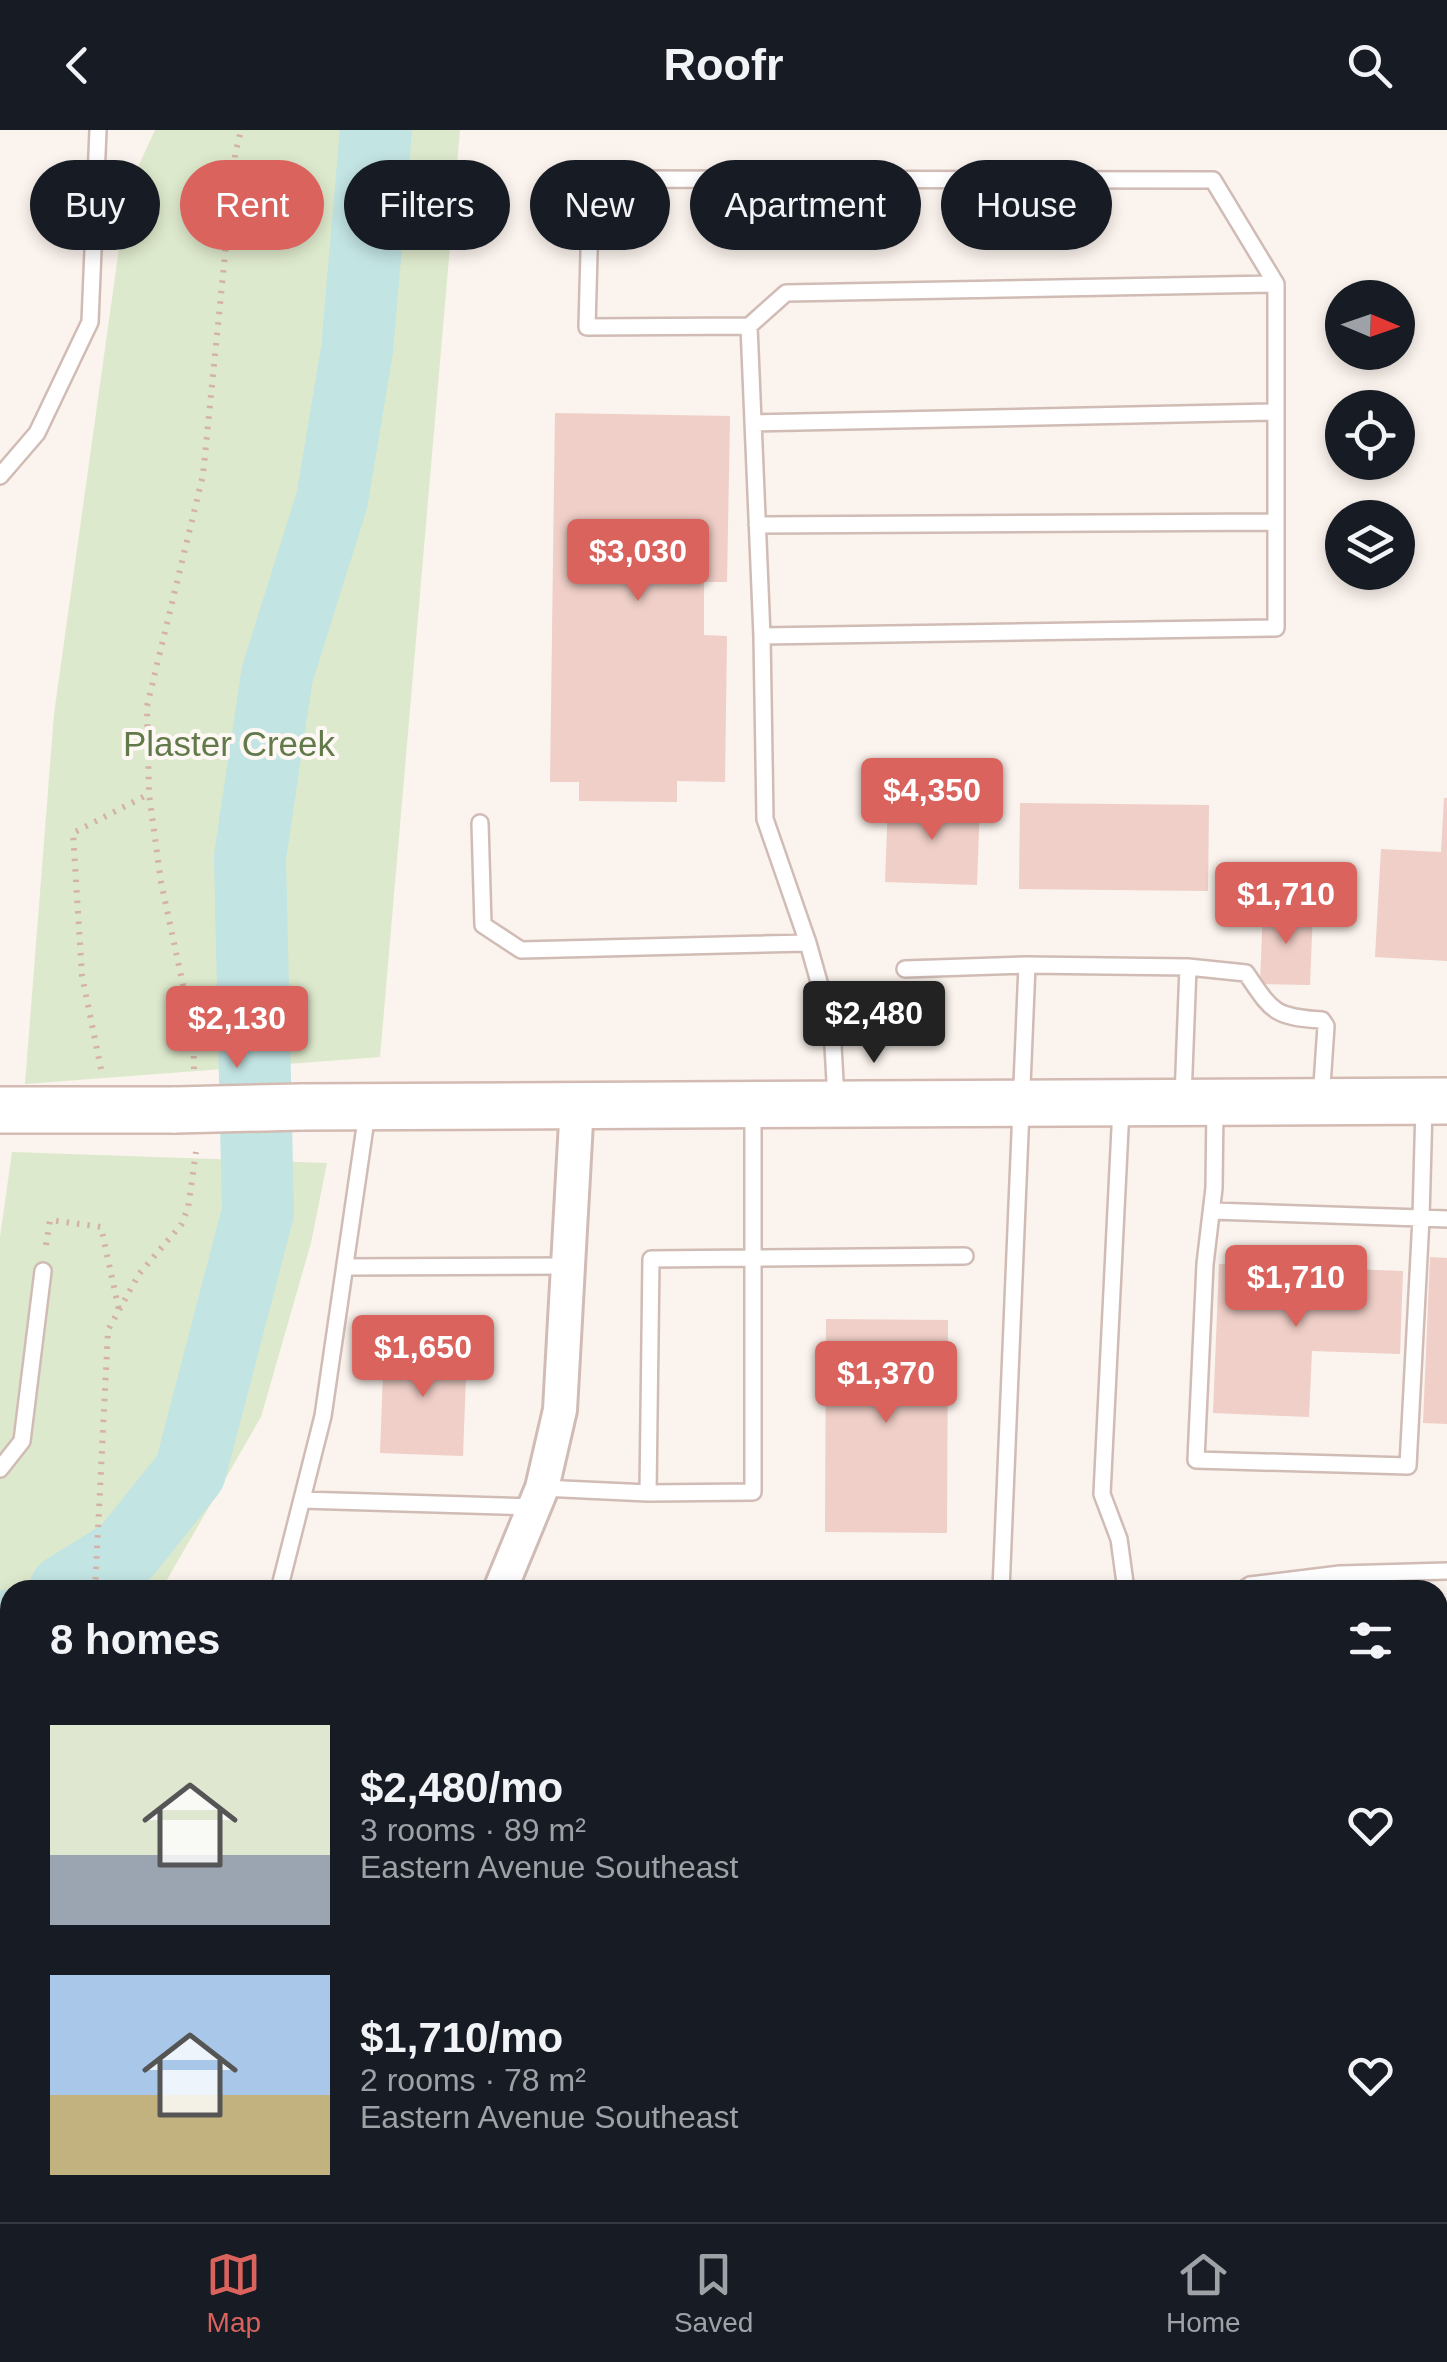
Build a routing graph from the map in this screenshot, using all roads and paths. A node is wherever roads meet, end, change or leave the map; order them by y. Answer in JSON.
{"nodes":[{"id":1,"x":98,"y":130,"type":"edge"},
{"id":2,"x":241,"y":130,"type":"edge"},
{"id":3,"x":1276,"y":284,"type":"junction"},
{"id":4,"x":750,"y":326,"type":"junction"},
{"id":5,"x":1276,"y":412,"type":"junction"},
{"id":6,"x":753,"y":423,"type":"junction"},
{"id":7,"x":0,"y":476,"type":"edge"},
{"id":8,"x":1276,"y":522,"type":"junction"},
{"id":9,"x":757,"y":525,"type":"junction"},
{"id":10,"x":762,"y":636,"type":"junction"},
{"id":11,"x":149,"y":794,"type":"junction"},
{"id":12,"x":480,"y":823,"type":"dead end"},
{"id":13,"x":161,"y":882,"type":"dead end"},
{"id":14,"x":808,"y":942,"type":"junction"},
{"id":15,"x":1027,"y":965,"type":"junction"},
{"id":16,"x":1188,"y":967,"type":"junction"},
{"id":17,"x":906,"y":969,"type":"dead end"},
{"id":18,"x":1199,"y":1102,"type":"junction"},
{"id":19,"x":1321,"y":1102,"type":"junction"},
{"id":20,"x":1435,"y":1102,"type":"edge"},
{"id":21,"x":753,"y":1103,"type":"junction"},
{"id":22,"x":837,"y":1103,"type":"junction"},
{"id":23,"x":1020,"y":1103,"type":"junction"},
{"id":24,"x":1122,"y":1103,"type":"junction"},
{"id":25,"x":577,"y":1104,"type":"junction"},
{"id":26,"x":368,"y":1106,"type":"junction"},
{"id":27,"x":0,"y":1110,"type":"edge"},
{"id":28,"x":110,"y":1111,"type":"junction"},
{"id":29,"x":1213,"y":1211,"type":"junction"},
{"id":30,"x":1421,"y":1218,"type":"junction"},
{"id":31,"x":1447,"y":1219,"type":"edge"},
{"id":32,"x":965,"y":1256,"type":"dead end"},
{"id":33,"x":753,"y":1258,"type":"junction"},
{"id":34,"x":568,"y":1266,"type":"junction"},
{"id":35,"x":345,"y":1268,"type":"junction"},
{"id":36,"x":43,"y":1271,"type":"joint"},
{"id":37,"x":119,"y":1310,"type":"dead end"},
{"id":38,"x":108,"y":1330,"type":"dead end"},
{"id":39,"x":0,"y":1469,"type":"edge"},
{"id":40,"x":648,"y":1493,"type":"junction"},
{"id":41,"x":538,"y":1497,"type":"junction"},
{"id":42,"x":302,"y":1500,"type":"junction"},
{"id":43,"x":1447,"y":1571,"type":"edge"},
{"id":44,"x":96,"y":1580,"type":"edge"},
{"id":45,"x":282,"y":1580,"type":"edge"},
{"id":46,"x":504,"y":1580,"type":"edge"},
{"id":47,"x":1001,"y":1580,"type":"edge"},
{"id":48,"x":1125,"y":1580,"type":"edge"},
{"id":49,"x":1365,"y":1580,"type":"edge"}],
"edges":[{"from":1,"to":7,"type":"lane"},
{"from":2,"to":11,"type":"path"},
{"from":3,"to":4,"type":"lane"},
{"from":3,"to":4,"type":"lane"},
{"from":3,"to":5,"type":"lane"},
{"from":4,"to":6,"type":"lane"},
{"from":5,"to":6,"type":"lane"},
{"from":5,"to":8,"type":"lane"},
{"from":6,"to":9,"type":"lane"},
{"from":8,"to":9,"type":"lane"},
{"from":8,"to":10,"type":"lane"},
{"from":9,"to":10,"type":"lane"},
{"from":10,"to":14,"type":"lane"},
{"from":11,"to":13,"type":"path"},
{"from":11,"to":28,"type":"path"},
{"from":12,"to":14,"type":"lane"},
{"from":14,"to":22,"type":"lane"},
{"from":15,"to":16,"type":"lane"},
{"from":15,"to":17,"type":"lane"},
{"from":15,"to":23,"type":"lane"},
{"from":16,"to":18,"type":"lane"},
{"from":16,"to":19,"type":"lane"},
{"from":18,"to":19,"type":"main road"},
{"from":18,"to":24,"type":"main road"},
{"from":18,"to":29,"type":"lane"},
{"from":19,"to":20,"type":"main road"},
{"from":20,"to":30,"type":"lane"},
{"from":21,"to":22,"type":"main road"},
{"from":21,"to":25,"type":"main road"},
{"from":21,"to":33,"type":"lane"},
{"from":22,"to":23,"type":"main road"},
{"from":23,"to":24,"type":"main road"},
{"from":23,"to":47,"type":"lane"},
{"from":24,"to":48,"type":"lane"},
{"from":25,"to":26,"type":"main road"},
{"from":25,"to":34,"type":"street"},
{"from":26,"to":28,"type":"main road","bridge":true},
{"from":26,"to":35,"type":"lane"},
{"from":27,"to":28,"type":"main road"},
{"from":29,"to":30,"type":"lane"},
{"from":29,"to":30,"type":"lane"},
{"from":30,"to":31,"type":"lane"},
{"from":32,"to":33,"type":"lane"},
{"from":33,"to":40,"type":"lane"},
{"from":33,"to":40,"type":"lane"},
{"from":34,"to":35,"type":"lane"},
{"from":34,"to":41,"type":"street"},
{"from":35,"to":42,"type":"lane"},
{"from":36,"to":37,"type":"path"},
{"from":36,"to":39,"type":"lane"},
{"from":38,"to":44,"type":"path"},
{"from":40,"to":41,"type":"lane"},
{"from":41,"to":42,"type":"lane"},
{"from":41,"to":46,"type":"street"},
{"from":42,"to":45,"type":"lane"},
{"from":43,"to":49,"type":"lane"}]}
